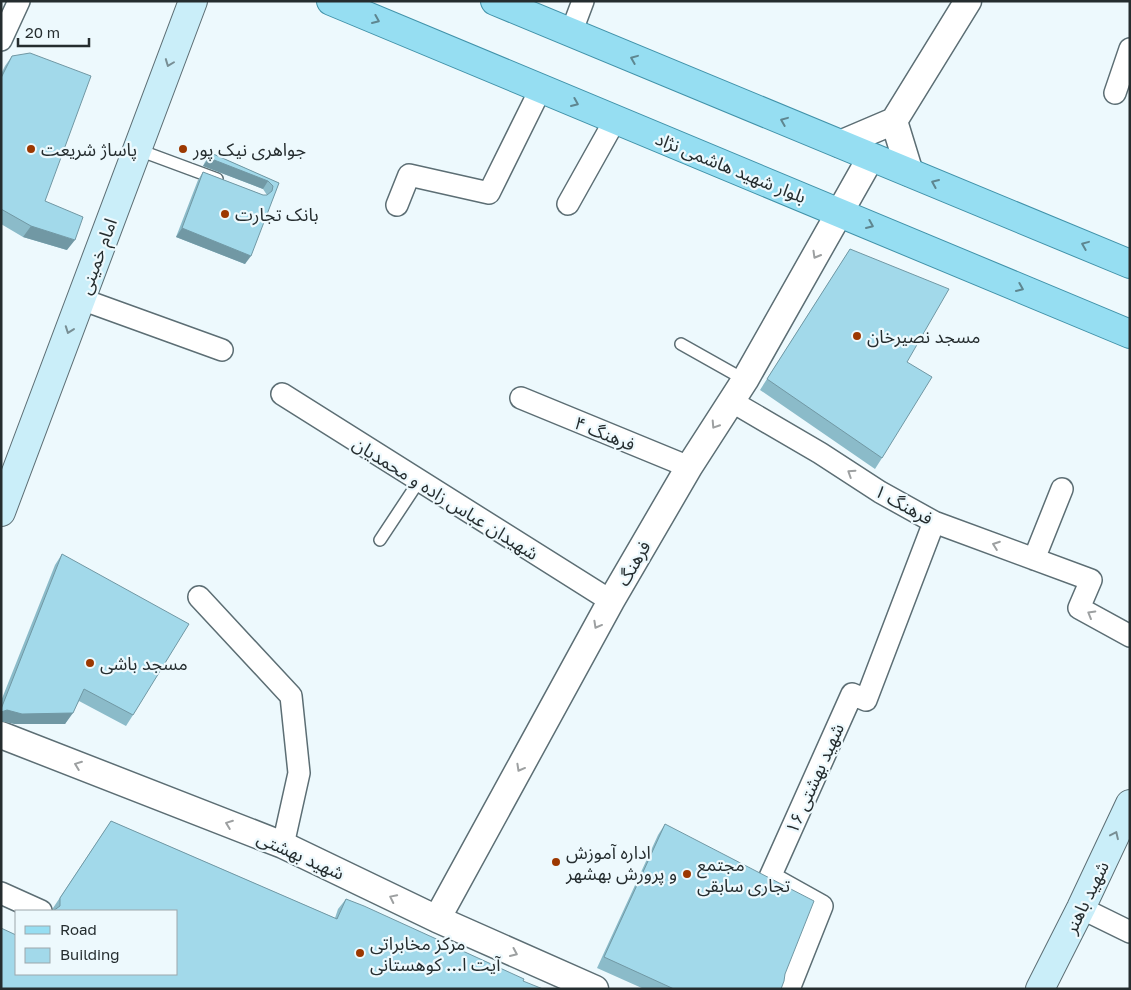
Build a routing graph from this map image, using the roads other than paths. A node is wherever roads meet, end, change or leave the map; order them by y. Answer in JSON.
{"nodes":[{"id":1,"x":19,"y":1,"type":"edge"},
{"id":2,"x":193,"y":1,"type":"edge"},
{"id":3,"x":331,"y":1,"type":"edge"},
{"id":4,"x":495,"y":1,"type":"edge"},
{"id":5,"x":583,"y":1,"type":"edge"},
{"id":6,"x":968,"y":1,"type":"edge"},
{"id":7,"x":571,"y":33,"type":"junction"},
{"id":8,"x":1,"y":40,"type":"edge"},
{"id":9,"x":1130,"y":49,"type":"edge"},
{"id":10,"x":540,"y":88,"type":"junction"},
{"id":11,"x":1115,"y":93,"type":"dead end"},
{"id":12,"x":615,"y":120,"type":"junction"},
{"id":13,"x":894,"y":121,"type":"junction"},
{"id":14,"x":840,"y":144,"type":"junction"},
{"id":15,"x":136,"y":149,"type":"junction"},
{"id":16,"x":871,"y":157,"type":"junction"},
{"id":17,"x":910,"y":173,"type":"junction"},
{"id":18,"x":224,"y":182,"type":"edge"},
{"id":19,"x":568,"y":204,"type":"dead end"},
{"id":20,"x":396,"y":205,"type":"dead end"},
{"id":21,"x":840,"y":213,"type":"junction"},
{"id":22,"x":1130,"y":264,"type":"edge"},
{"id":23,"x":81,"y":299,"type":"junction"},
{"id":24,"x":1130,"y":334,"type":"edge"},
{"id":25,"x":681,"y":344,"type":"dead end"},
{"id":26,"x":222,"y":350,"type":"dead end"},
{"id":27,"x":738,"y":390,"type":"junction"},
{"id":28,"x":282,"y":394,"type":"dead end"},
{"id":29,"x":521,"y":398,"type":"dead end"},
{"id":30,"x":688,"y":467,"type":"junction"},
{"id":31,"x":419,"y":481,"type":"junction"},
{"id":32,"x":1062,"y":489,"type":"dead end"},
{"id":33,"x":4,"y":497,"type":"edge"},
{"id":34,"x":934,"y":522,"type":"junction"},
{"id":35,"x":380,"y":540,"type":"dead end"},
{"id":36,"x":1034,"y":559,"type":"junction"},
{"id":37,"x":199,"y":597,"type":"dead end"},
{"id":38,"x":611,"y":601,"type":"junction"},
{"id":39,"x":1130,"y":636,"type":"edge"},
{"id":40,"x":1,"y":735,"type":"edge"},
{"id":41,"x":1130,"y":804,"type":"edge"},
{"id":42,"x":283,"y":845,"type":"junction"},
{"id":43,"x":1,"y":893,"type":"edge"},
{"id":44,"x":1081,"y":908,"type":"junction"},
{"id":45,"x":39,"y":910,"type":"edge"},
{"id":46,"x":437,"y":920,"type":"junction"},
{"id":47,"x":1130,"y":932,"type":"edge"},
{"id":48,"x":594,"y":989,"type":"edge"},
{"id":49,"x":789,"y":989,"type":"edge"},
{"id":50,"x":1040,"y":989,"type":"edge"}],
"edges":[{"from":1,"to":8,"type":"street"},
{"from":2,"to":15,"type":"main road","name":"امام خمینی","one_way":true},
{"from":3,"to":10,"type":"main road","name":"بلوار شهید هاشمی نژاد","one_way":true},
{"from":4,"to":7,"type":"main road"},
{"from":5,"to":7,"type":"street"},
{"from":6,"to":13,"type":"street"},
{"from":14,"to":7,"type":"main road","one_way":true},
{"from":9,"to":11,"type":"street"},
{"from":10,"to":12,"type":"main road","name":"بلوار شهید هاشمی نژاد","one_way":true},
{"from":10,"to":20,"type":"street"},
{"from":12,"to":19,"type":"street"},
{"from":12,"to":21,"type":"main road","name":"بلوار شهید هاشمی نژاد"},
{"from":13,"to":14,"type":"street"},
{"from":13,"to":17,"type":"street"},
{"from":14,"to":16,"type":"main road"},
{"from":15,"to":18,"type":"lane"},
{"from":15,"to":23,"type":"main road","name":"امام خمینی"},
{"from":16,"to":17,"type":"main road"},
{"from":16,"to":21,"type":"street","name":"فرهنگ"},
{"from":22,"to":17,"type":"main road","one_way":true},
{"from":21,"to":24,"type":"main road","name":"بلوار شهید هاشمی نژاد","one_way":true},
{"from":21,"to":27,"type":"street","name":"فرهنگ","one_way":true},
{"from":23,"to":26,"type":"street"},
{"from":23,"to":33,"type":"main road","name":"امام خمینی","one_way":true},
{"from":25,"to":27,"type":"lane"},
{"from":27,"to":30,"type":"street","name":"فرهنگ","one_way":true},
{"from":34,"to":27,"type":"street","name":"فرهنگ ۱","one_way":true},
{"from":28,"to":31,"type":"street","name":"شهیدان عباس زاده و محمدیان"},
{"from":29,"to":30,"type":"street","name":"فرهنگ ۴"},
{"from":30,"to":38,"type":"street","name":"فرهنگ"},
{"from":31,"to":35,"type":"lane"},
{"from":31,"to":38,"type":"street","name":"شهیدان عباس زاده و محمدیان"},
{"from":32,"to":36,"type":"street"},
{"from":36,"to":34,"type":"street","name":"فرهنگ ۱","one_way":true},
{"from":34,"to":49,"type":"street","name":"شهید بهشتی ۱۶"},
{"from":39,"to":36,"type":"street","name":"فرهنگ ۱","one_way":true},
{"from":37,"to":42,"type":"street"},
{"from":38,"to":46,"type":"street","name":"فرهنگ","one_way":true},
{"from":42,"to":40,"type":"street","name":"شهید بهشتی","one_way":true},
{"from":44,"to":41,"type":"main road","name":"شهید باهنر","one_way":true},
{"from":46,"to":42,"type":"street","name":"شهید بهشتی","one_way":true},
{"from":43,"to":45,"type":"street"},
{"from":44,"to":47,"type":"street"},
{"from":44,"to":50,"type":"main road","name":"شهید باهنر"},
{"from":46,"to":48,"type":"street","name":"شهید بهشتی","one_way":true}]}
